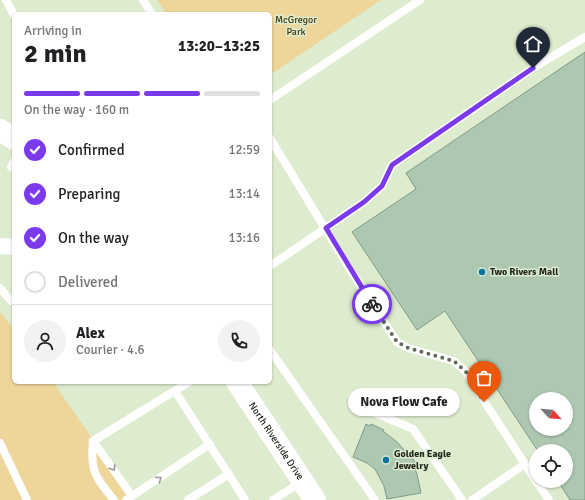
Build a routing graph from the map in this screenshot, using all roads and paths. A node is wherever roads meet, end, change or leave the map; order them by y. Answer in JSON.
{"nodes":[{"id":1,"x":6,"y":0,"type":"edge"},
{"id":2,"x":143,"y":0,"type":"edge"},
{"id":3,"x":420,"y":0,"type":"edge"},
{"id":4,"x":12,"y":12,"type":"edge"},
{"id":5,"x":151,"y":12,"type":"edge"},
{"id":6,"x":585,"y":36,"type":"edge"},
{"id":7,"x":272,"y":99,"type":"edge"},
{"id":8,"x":0,"y":130,"type":"edge"},
{"id":9,"x":12,"y":138,"type":"edge"},
{"id":10,"x":272,"y":141,"type":"edge"},
{"id":11,"x":326,"y":228,"type":"junction"},
{"id":12,"x":0,"y":246,"type":"edge"},
{"id":13,"x":12,"y":247,"type":"edge"},
{"id":14,"x":272,"y":265,"type":"edge"},
{"id":15,"x":0,"y":288,"type":"edge"},
{"id":16,"x":11,"y":301,"type":"dead end"},
{"id":17,"x":272,"y":353,"type":"edge"},
{"id":18,"x":186,"y":384,"type":"edge"},
{"id":19,"x":238,"y":384,"type":"edge"},
{"id":20,"x":175,"y":391,"type":"junction"},
{"id":21,"x":360,"y":407,"type":"dead end"},
{"id":22,"x":93,"y":440,"type":"junction"},
{"id":23,"x":0,"y":443,"type":"edge"},
{"id":24,"x":210,"y":444,"type":"junction"},
{"id":25,"x":525,"y":464,"type":"junction"},
{"id":26,"x":529,"y":470,"type":"edge"},
{"id":27,"x":229,"y":474,"type":"junction"},
{"id":28,"x":302,"y":481,"type":"junction"},
{"id":29,"x":541,"y":488,"type":"edge"},
{"id":30,"x":129,"y":498,"type":"edge"},
{"id":31,"x":27,"y":500,"type":"edge"},
{"id":32,"x":114,"y":500,"type":"edge"},
{"id":33,"x":188,"y":500,"type":"edge"},
{"id":34,"x":245,"y":500,"type":"edge"},
{"id":35,"x":273,"y":500,"type":"edge"},
{"id":36,"x":315,"y":500,"type":"edge"},
{"id":37,"x":375,"y":500,"type":"edge"},
{"id":38,"x":462,"y":500,"type":"edge"},
{"id":39,"x":472,"y":500,"type":"edge"},
{"id":40,"x":549,"y":500,"type":"edge"}],
"edges":[{"from":1,"to":4,"type":"lane"},
{"from":2,"to":5,"type":"lane"},
{"from":3,"to":7,"type":"lane"},
{"from":6,"to":11,"type":"lane"},
{"from":8,"to":9,"type":"highway"},
{"from":10,"to":11,"type":"lane"},
{"from":11,"to":14,"type":"lane"},
{"from":11,"to":25,"type":"lane"},
{"from":12,"to":13,"type":"street"},
{"from":15,"to":16,"type":"lane"},
{"from":17,"to":37,"type":"lane"},
{"from":18,"to":20,"type":"lane"},
{"from":19,"to":28,"type":"highway","name":"North Riverside Drive"},
{"from":20,"to":22,"type":"lane"},
{"from":20,"to":24,"type":"lane"},
{"from":21,"to":38,"type":"lane"},
{"from":22,"to":30,"type":"lane","one_way":true},
{"from":22,"to":32,"type":"lane"},
{"from":23,"to":31,"type":"lane"},
{"from":24,"to":27,"type":"lane"},
{"from":30,"to":24,"type":"lane","one_way":true},
{"from":25,"to":26,"type":"lane"},
{"from":25,"to":39,"type":"lane"},
{"from":27,"to":33,"type":"lane"},
{"from":27,"to":34,"type":"lane"},
{"from":28,"to":35,"type":"lane"},
{"from":28,"to":36,"type":"highway","name":"North Riverside Drive"},
{"from":29,"to":40,"type":"lane"}]}
